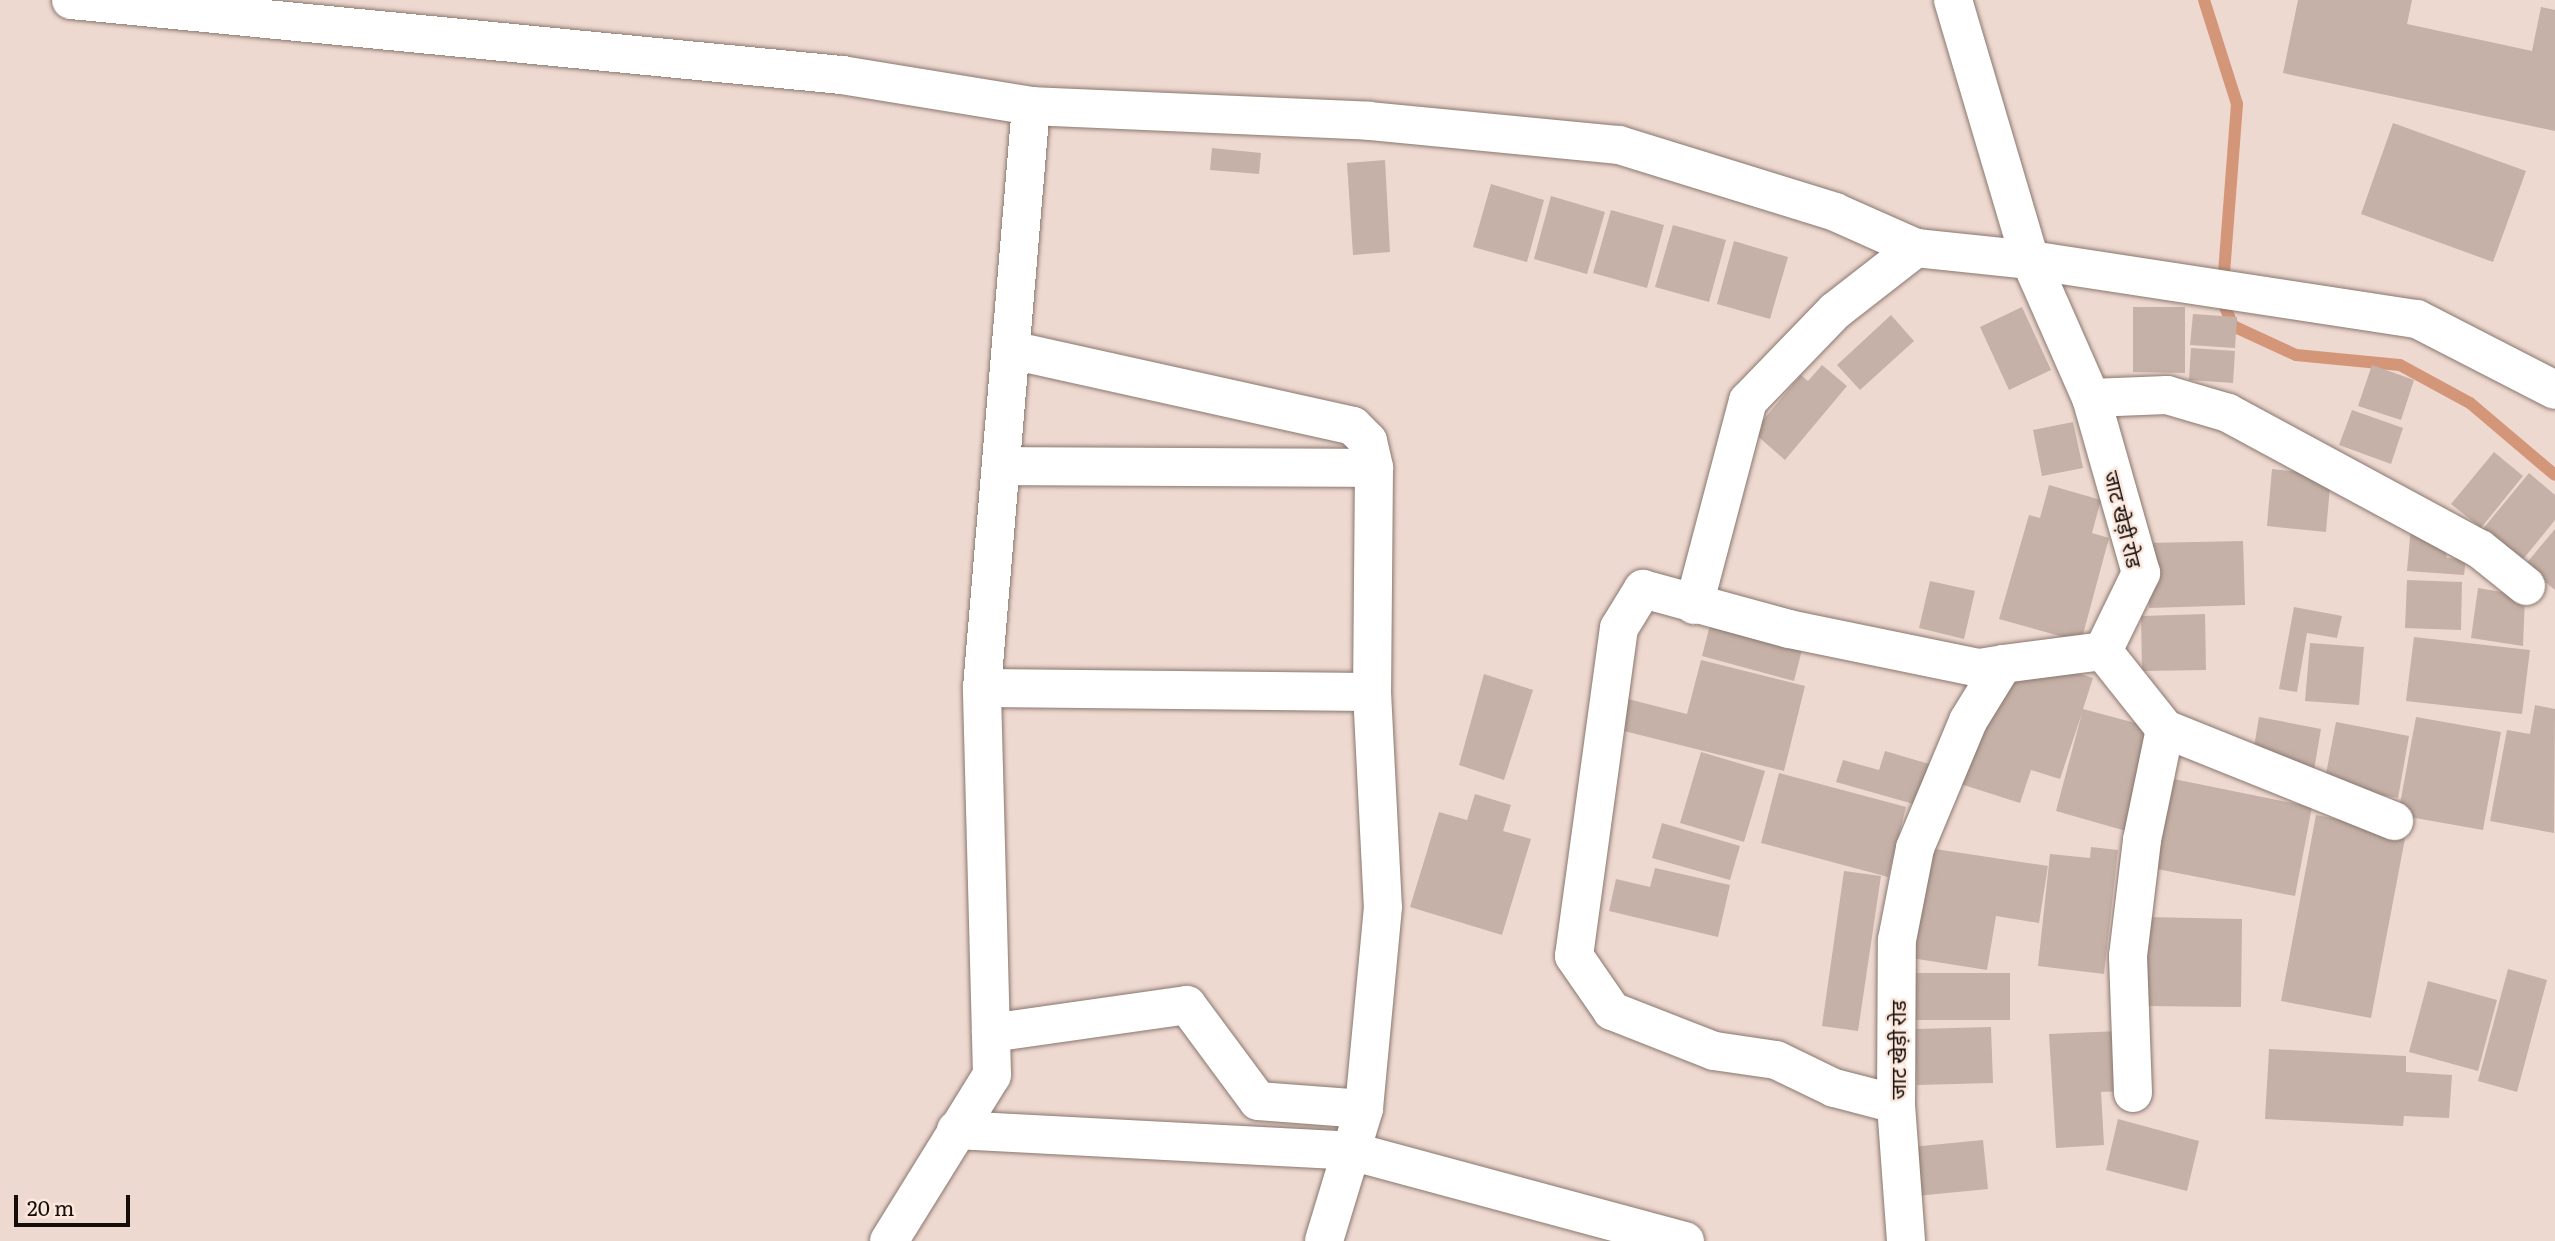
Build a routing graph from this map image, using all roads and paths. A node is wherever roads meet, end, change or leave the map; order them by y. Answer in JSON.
{"nodes":[{"id":1,"x":71,"y":0,"type":"edge"},
{"id":2,"x":1953,"y":0,"type":"edge"},
{"id":3,"x":1031,"y":106,"type":"junction"},
{"id":4,"x":1916,"y":248,"type":"junction"},
{"id":5,"x":2030,"y":260,"type":"junction"},
{"id":6,"x":1011,"y":350,"type":"junction"},
{"id":7,"x":2555,"y":390,"type":"edge"},
{"id":8,"x":2091,"y":398,"type":"junction"},
{"id":9,"x":1001,"y":466,"type":"junction"},
{"id":10,"x":1374,"y":468,"type":"junction"},
{"id":11,"x":2526,"y":586,"type":"dead end"},
{"id":12,"x":1693,"y":606,"type":"junction"},
{"id":13,"x":2103,"y":651,"type":"junction"},
{"id":14,"x":2003,"y":664,"type":"junction"},
{"id":15,"x":982,"y":688,"type":"junction"},
{"id":16,"x":1372,"y":692,"type":"junction"},
{"id":17,"x":2165,"y":729,"type":"junction"},
{"id":18,"x":2394,"y":821,"type":"dead end"},
{"id":19,"x":991,"y":1033,"type":"junction"},
{"id":20,"x":2133,"y":1093,"type":"dead end"},
{"id":21,"x":1896,"y":1104,"type":"junction"},
{"id":22,"x":1364,"y":1108,"type":"junction"},
{"id":23,"x":956,"y":1130,"type":"junction"},
{"id":24,"x":1351,"y":1151,"type":"junction"},
{"id":25,"x":889,"y":1241,"type":"edge"},
{"id":26,"x":1324,"y":1241,"type":"edge"},
{"id":27,"x":1685,"y":1241,"type":"edge"},
{"id":28,"x":1906,"y":1241,"type":"edge"}],
"edges":[{"from":1,"to":3,"type":"street"},
{"from":2,"to":5,"type":"street","name":"जाट खेड़ी रोड"},
{"from":3,"to":4,"type":"street"},
{"from":3,"to":6,"type":"street"},
{"from":4,"to":5,"type":"street"},
{"from":4,"to":12,"type":"street"},
{"from":5,"to":7,"type":"street"},
{"from":5,"to":8,"type":"street","name":"जाट खेड़ी रोड"},
{"from":6,"to":9,"type":"street"},
{"from":6,"to":10,"type":"street"},
{"from":8,"to":11,"type":"street"},
{"from":8,"to":13,"type":"street","name":"जाट खेड़ी रोड"},
{"from":9,"to":10,"type":"street"},
{"from":9,"to":15,"type":"street"},
{"from":10,"to":16,"type":"street"},
{"from":12,"to":14,"type":"street"},
{"from":12,"to":21,"type":"street"},
{"from":13,"to":14,"type":"street"},
{"from":13,"to":17,"type":"street"},
{"from":14,"to":21,"type":"street","name":"जाट खेड़ी रोड"},
{"from":15,"to":16,"type":"street"},
{"from":15,"to":19,"type":"street"},
{"from":16,"to":22,"type":"street"},
{"from":17,"to":18,"type":"street"},
{"from":17,"to":20,"type":"street"},
{"from":19,"to":22,"type":"street"},
{"from":19,"to":23,"type":"street"},
{"from":21,"to":28,"type":"street","name":"जाट खेड़ी रोड"},
{"from":22,"to":24,"type":"street"},
{"from":23,"to":24,"type":"street"},
{"from":23,"to":25,"type":"street"},
{"from":24,"to":26,"type":"street"},
{"from":24,"to":27,"type":"street"}]}
